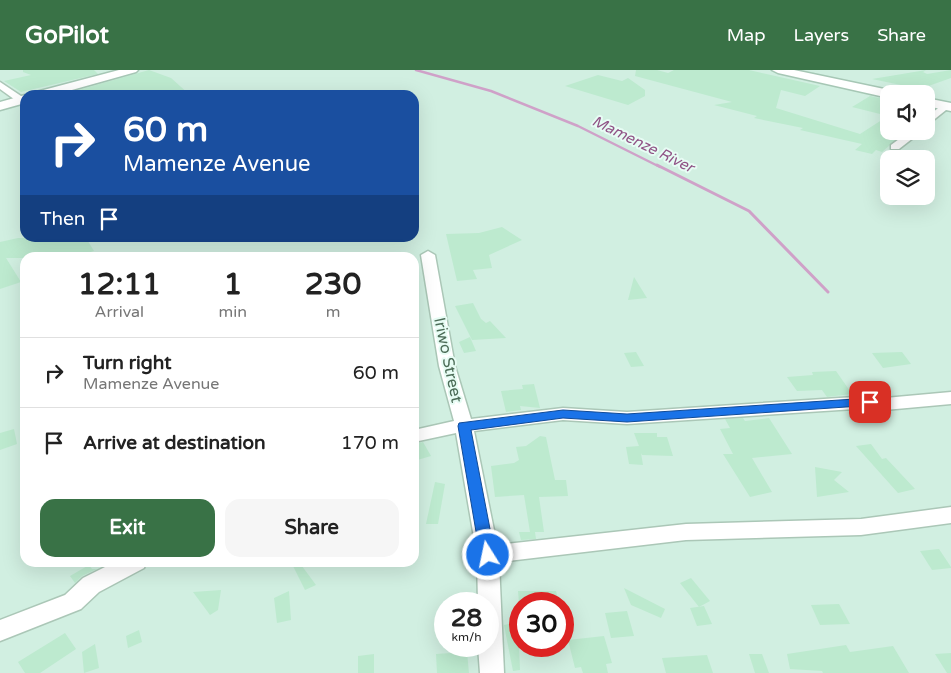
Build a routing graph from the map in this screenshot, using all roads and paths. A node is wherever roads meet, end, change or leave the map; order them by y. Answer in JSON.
{"nodes":[{"id":1,"x":132,"y":70,"type":"edge"},
{"id":2,"x":778,"y":70,"type":"edge"},
{"id":3,"x":0,"y":85,"type":"edge"},
{"id":4,"x":58,"y":90,"type":"edge"},
{"id":5,"x":880,"y":92,"type":"edge"},
{"id":6,"x":20,"y":98,"type":"edge"},
{"id":7,"x":20,"y":101,"type":"edge"},
{"id":8,"x":935,"y":104,"type":"edge"},
{"id":9,"x":0,"y":106,"type":"edge"},
{"id":10,"x":948,"y":106,"type":"edge"},
{"id":11,"x":935,"y":116,"type":"edge"},
{"id":12,"x":904,"y":140,"type":"edge"},
{"id":13,"x":895,"y":147,"type":"dead end"},
{"id":14,"x":428,"y":254,"type":"dead end"},
{"id":15,"x":951,"y":398,"type":"edge"},
{"id":16,"x":464,"y":426,"type":"junction"},
{"id":17,"x":419,"y":434,"type":"edge"},
{"id":18,"x":951,"y":515,"type":"edge"},
{"id":19,"x":488,"y":555,"type":"junction"},
{"id":20,"x":126,"y":567,"type":"edge"},
{"id":21,"x":0,"y":631,"type":"edge"},
{"id":22,"x":492,"y":673,"type":"edge"}],
"edges":[{"from":1,"to":4,"type":"street"},
{"from":2,"to":5,"type":"street"},
{"from":3,"to":6,"type":"street"},
{"from":7,"to":9,"type":"street"},
{"from":8,"to":10,"type":"street"},
{"from":10,"to":11,"type":"street"},
{"from":12,"to":13,"type":"street"},
{"from":14,"to":16,"type":"street","name":"Iriwo Street"},
{"from":15,"to":16,"type":"street"},
{"from":16,"to":17,"type":"street"},
{"from":16,"to":19,"type":"street","name":"Iriwo Street"},
{"from":18,"to":19,"type":"street"},
{"from":19,"to":22,"type":"street","name":"Iriwo Street"},
{"from":20,"to":21,"type":"street"}]}
